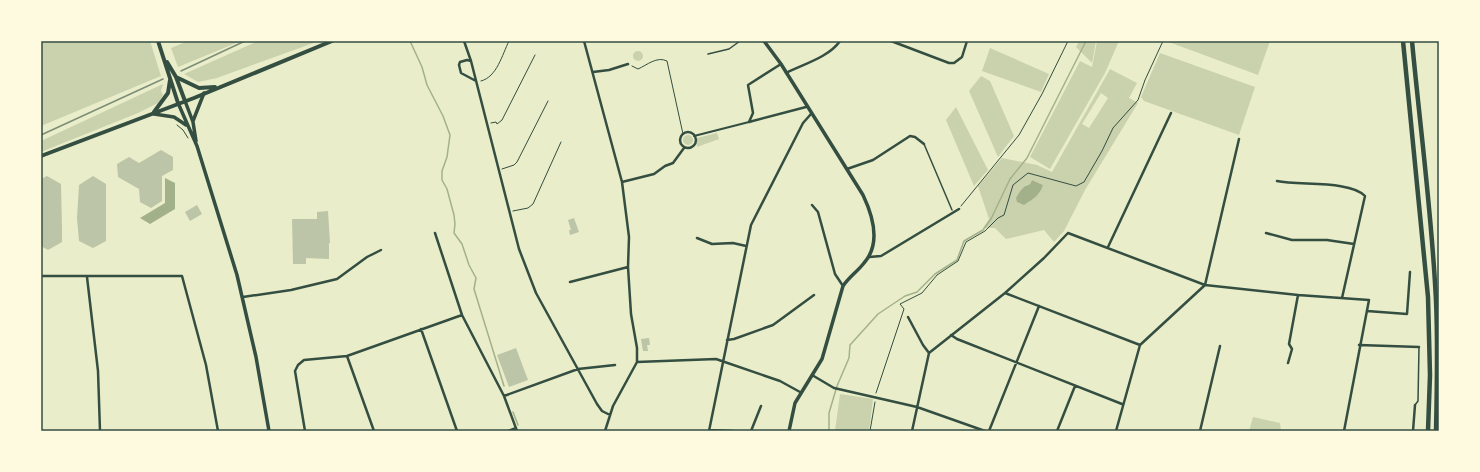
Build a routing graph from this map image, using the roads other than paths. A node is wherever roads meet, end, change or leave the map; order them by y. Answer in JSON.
{"nodes":[{"id":1,"x":158,"y":41,"type":"edge"},
{"id":2,"x":332,"y":41,"type":"edge"},
{"id":3,"x":464,"y":41,"type":"edge"},
{"id":4,"x":584,"y":41,"type":"edge"},
{"id":5,"x":740,"y":41,"type":"edge"},
{"id":6,"x":764,"y":41,"type":"edge"},
{"id":7,"x":840,"y":41,"type":"edge"},
{"id":8,"x":891,"y":41,"type":"edge"},
{"id":9,"x":967,"y":41,"type":"edge"},
{"id":10,"x":1403,"y":41,"type":"edge"},
{"id":11,"x":1412,"y":41,"type":"edge"},
{"id":12,"x":163,"y":54,"type":"junction"},
{"id":13,"x":708,"y":54,"type":"dead end"},
{"id":14,"x":471,"y":62,"type":"junction"},
{"id":15,"x":628,"y":64,"type":"road end"},
{"id":16,"x":781,"y":64,"type":"junction"},
{"id":17,"x":593,"y":72,"type":"junction"},
{"id":18,"x":786,"y":73,"type":"junction"},
{"id":19,"x":176,"y":77,"type":"junction"},
{"id":20,"x":170,"y":78,"type":"junction"},
{"id":21,"x":476,"y":81,"type":"junction"},
{"id":22,"x":219,"y":87,"type":"junction"},
{"id":23,"x":205,"y":93,"type":"junction"},
{"id":24,"x":185,"y":101,"type":"junction"},
{"id":25,"x":178,"y":103,"type":"junction"},
{"id":26,"x":806,"y":107,"type":"junction"},
{"id":27,"x":1171,"y":113,"type":"dead end"},
{"id":28,"x":152,"y":114,"type":"junction"},
{"id":29,"x":811,"y":114,"type":"junction"},
{"id":30,"x":192,"y":122,"type":"junction"},
{"id":31,"x":749,"y":122,"type":"junction"},
{"id":32,"x":188,"y":127,"type":"junction"},
{"id":33,"x":694,"y":136,"type":"junction"},
{"id":34,"x":1239,"y":138,"type":"dead end"},
{"id":35,"x":924,"y":144,"type":"joint"},
{"id":36,"x":197,"y":146,"type":"junction"},
{"id":37,"x":684,"y":148,"type":"junction"},
{"id":38,"x":41,"y":156,"type":"edge"},
{"id":39,"x":847,"y":169,"type":"junction"},
{"id":40,"x":1277,"y":181,"type":"dead end"},
{"id":41,"x":622,"y":182,"type":"junction"},
{"id":42,"x":812,"y":204,"type":"dead end"},
{"id":43,"x":958,"y":209,"type":"road end"},
{"id":44,"x":952,"y":210,"type":"dead end"},
{"id":45,"x":435,"y":233,"type":"dead end"},
{"id":46,"x":1266,"y":233,"type":"dead end"},
{"id":47,"x":697,"y":238,"type":"dead end"},
{"id":48,"x":1354,"y":244,"type":"junction"},
{"id":49,"x":746,"y":246,"type":"junction"},
{"id":50,"x":1108,"y":247,"type":"junction"},
{"id":51,"x":382,"y":250,"type":"dead end"},
{"id":52,"x":869,"y":257,"type":"junction"},
{"id":53,"x":628,"y":267,"type":"junction"},
{"id":54,"x":1410,"y":272,"type":"dead end"},
{"id":55,"x":41,"y":276,"type":"edge"},
{"id":56,"x":87,"y":277,"type":"junction"},
{"id":57,"x":570,"y":282,"type":"dead end"},
{"id":58,"x":1205,"y":285,"type":"junction"},
{"id":59,"x":843,"y":286,"type":"junction"},
{"id":60,"x":1005,"y":293,"type":"junction"},
{"id":61,"x":814,"y":294,"type":"dead end"},
{"id":62,"x":1298,"y":295,"type":"junction"},
{"id":63,"x":243,"y":297,"type":"junction"},
{"id":64,"x":1342,"y":298,"type":"junction"},
{"id":65,"x":1039,"y":306,"type":"junction"},
{"id":66,"x":1367,"y":311,"type":"junction"},
{"id":67,"x":462,"y":315,"type":"junction"},
{"id":68,"x":908,"y":317,"type":"dead end"},
{"id":69,"x":422,"y":329,"type":"junction"},
{"id":70,"x":951,"y":335,"type":"junction"},
{"id":71,"x":727,"y":340,"type":"junction"},
{"id":72,"x":1140,"y":345,"type":"junction"},
{"id":73,"x":1359,"y":345,"type":"junction"},
{"id":74,"x":1220,"y":346,"type":"dead end"},
{"id":75,"x":1419,"y":347,"type":"joint"},
{"id":76,"x":929,"y":353,"type":"junction"},
{"id":77,"x":347,"y":356,"type":"junction"},
{"id":78,"x":724,"y":361,"type":"junction"},
{"id":79,"x":636,"y":362,"type":"junction"},
{"id":80,"x":1016,"y":363,"type":"junction"},
{"id":81,"x":1288,"y":363,"type":"dead end"},
{"id":82,"x":614,"y":365,"type":"dead end"},
{"id":83,"x":578,"y":369,"type":"junction"},
{"id":84,"x":812,"y":375,"type":"junction"},
{"id":85,"x":1075,"y":386,"type":"junction"},
{"id":86,"x":800,"y":392,"type":"junction"},
{"id":87,"x":504,"y":396,"type":"junction"},
{"id":88,"x":1122,"y":404,"type":"junction"},
{"id":89,"x":1415,"y":405,"type":"joint"},
{"id":90,"x":760,"y":406,"type":"dead end"},
{"id":91,"x":917,"y":407,"type":"junction"},
{"id":92,"x":610,"y":416,"type":"junction"},
{"id":93,"x":516,"y":430,"type":"edge"},
{"id":94,"x":709,"y":430,"type":"edge"},
{"id":95,"x":100,"y":431,"type":"edge"},
{"id":96,"x":218,"y":431,"type":"edge"},
{"id":97,"x":269,"y":431,"type":"edge"},
{"id":98,"x":305,"y":431,"type":"edge"},
{"id":99,"x":374,"y":431,"type":"edge"},
{"id":100,"x":457,"y":431,"type":"edge"},
{"id":101,"x":508,"y":431,"type":"edge"},
{"id":102,"x":605,"y":431,"type":"edge"},
{"id":103,"x":733,"y":431,"type":"edge"},
{"id":104,"x":751,"y":431,"type":"edge"},
{"id":105,"x":789,"y":431,"type":"edge"},
{"id":106,"x":912,"y":431,"type":"edge"},
{"id":107,"x":985,"y":431,"type":"edge"},
{"id":108,"x":989,"y":431,"type":"edge"},
{"id":109,"x":1057,"y":431,"type":"edge"},
{"id":110,"x":1116,"y":431,"type":"edge"},
{"id":111,"x":1200,"y":431,"type":"edge"},
{"id":112,"x":1344,"y":431,"type":"edge"},
{"id":113,"x":1413,"y":431,"type":"edge"},
{"id":114,"x":1428,"y":431,"type":"edge"},
{"id":115,"x":1436,"y":431,"type":"edge"}],
"edges":[{"from":1,"to":12,"type":"main road"},
{"from":2,"to":22,"type":"main road"},
{"from":3,"to":14,"type":"street"},
{"from":4,"to":17,"type":"street"},
{"from":5,"to":13,"type":"lane"},
{"from":6,"to":16,"type":"street"},
{"from":7,"to":18,"type":"street"},
{"from":8,"to":9,"type":"street"},
{"from":10,"to":114,"type":"highway"},
{"from":11,"to":115,"type":"highway"},
{"from":12,"to":19,"type":"main road"},
{"from":12,"to":20,"type":"main road"},
{"from":14,"to":21,"type":"street"},
{"from":14,"to":21,"type":"street"},
{"from":15,"to":17,"type":"street"},
{"from":16,"to":18,"type":"street"},
{"from":16,"to":31,"type":"street"},
{"from":17,"to":41,"type":"street"},
{"from":18,"to":26,"type":"street"},
{"from":19,"to":22,"type":"main road"},
{"from":19,"to":24,"type":"main road"},
{"from":20,"to":25,"type":"main road"},
{"from":20,"to":28,"type":"main road"},
{"from":21,"to":83,"type":"street"},
{"from":22,"to":23,"type":"main road"},
{"from":23,"to":24,"type":"main road"},
{"from":23,"to":30,"type":"street"},
{"from":24,"to":25,"type":"main road"},
{"from":24,"to":30,"type":"street"},
{"from":25,"to":28,"type":"main road"},
{"from":25,"to":32,"type":"street"},
{"from":26,"to":29,"type":"street"},
{"from":26,"to":31,"type":"street"},
{"from":27,"to":50,"type":"street"},
{"from":28,"to":32,"type":"street"},
{"from":28,"to":38,"type":"main road"},
{"from":29,"to":39,"type":"street"},
{"from":29,"to":49,"type":"street"},
{"from":30,"to":36,"type":"street"},
{"from":31,"to":33,"type":"street"},
{"from":32,"to":36,"type":"street"},
{"from":33,"to":37,"type":"street"},
{"from":33,"to":37,"type":"street"},
{"from":34,"to":58,"type":"street"},
{"from":35,"to":39,"type":"street"},
{"from":35,"to":44,"type":"lane"},
{"from":36,"to":63,"type":"street"},
{"from":37,"to":41,"type":"street"},
{"from":39,"to":52,"type":"street"},
{"from":40,"to":48,"type":"street"},
{"from":41,"to":53,"type":"street"},
{"from":42,"to":59,"type":"street"},
{"from":43,"to":52,"type":"street"},
{"from":45,"to":67,"type":"street"},
{"from":46,"to":48,"type":"street"},
{"from":47,"to":49,"type":"street"},
{"from":48,"to":64,"type":"street"},
{"from":49,"to":71,"type":"street"},
{"from":50,"to":58,"type":"street"},
{"from":50,"to":60,"type":"street"},
{"from":51,"to":63,"type":"street"},
{"from":52,"to":59,"type":"street"},
{"from":53,"to":57,"type":"street"},
{"from":53,"to":79,"type":"street"},
{"from":54,"to":66,"type":"street"},
{"from":55,"to":56,"type":"street"},
{"from":56,"to":95,"type":"street"},
{"from":56,"to":96,"type":"street"},
{"from":58,"to":62,"type":"street"},
{"from":58,"to":72,"type":"street"},
{"from":59,"to":84,"type":"street"},
{"from":60,"to":65,"type":"street"},
{"from":60,"to":70,"type":"street"},
{"from":61,"to":71,"type":"street"},
{"from":62,"to":64,"type":"street"},
{"from":62,"to":81,"type":"street"},
{"from":63,"to":97,"type":"street"},
{"from":64,"to":66,"type":"street"},
{"from":65,"to":72,"type":"street"},
{"from":65,"to":80,"type":"street"},
{"from":66,"to":73,"type":"street"},
{"from":67,"to":69,"type":"street"},
{"from":67,"to":87,"type":"street"},
{"from":68,"to":76,"type":"street"},
{"from":69,"to":77,"type":"street"},
{"from":69,"to":100,"type":"street"},
{"from":70,"to":76,"type":"street"},
{"from":70,"to":80,"type":"street"},
{"from":71,"to":78,"type":"street"},
{"from":72,"to":88,"type":"street"},
{"from":73,"to":75,"type":"street"},
{"from":73,"to":112,"type":"street"},
{"from":74,"to":111,"type":"street"},
{"from":75,"to":89,"type":"lane"},
{"from":76,"to":91,"type":"street"},
{"from":77,"to":98,"type":"street"},
{"from":77,"to":99,"type":"street"},
{"from":78,"to":79,"type":"street"},
{"from":78,"to":86,"type":"street"},
{"from":78,"to":94,"type":"street"},
{"from":79,"to":92,"type":"street"},
{"from":80,"to":85,"type":"street"},
{"from":80,"to":108,"type":"street"},
{"from":82,"to":83,"type":"street"},
{"from":83,"to":87,"type":"street"},
{"from":83,"to":92,"type":"street"},
{"from":84,"to":86,"type":"street"},
{"from":84,"to":91,"type":"street"},
{"from":85,"to":88,"type":"street"},
{"from":85,"to":109,"type":"street"},
{"from":86,"to":105,"type":"street"},
{"from":87,"to":93,"type":"street"},
{"from":88,"to":110,"type":"street"},
{"from":89,"to":113,"type":"street"},
{"from":90,"to":104,"type":"street"},
{"from":91,"to":106,"type":"street"},
{"from":91,"to":107,"type":"street"},
{"from":92,"to":102,"type":"street"},
{"from":93,"to":101,"type":"street"},
{"from":94,"to":103,"type":"street"}]}
